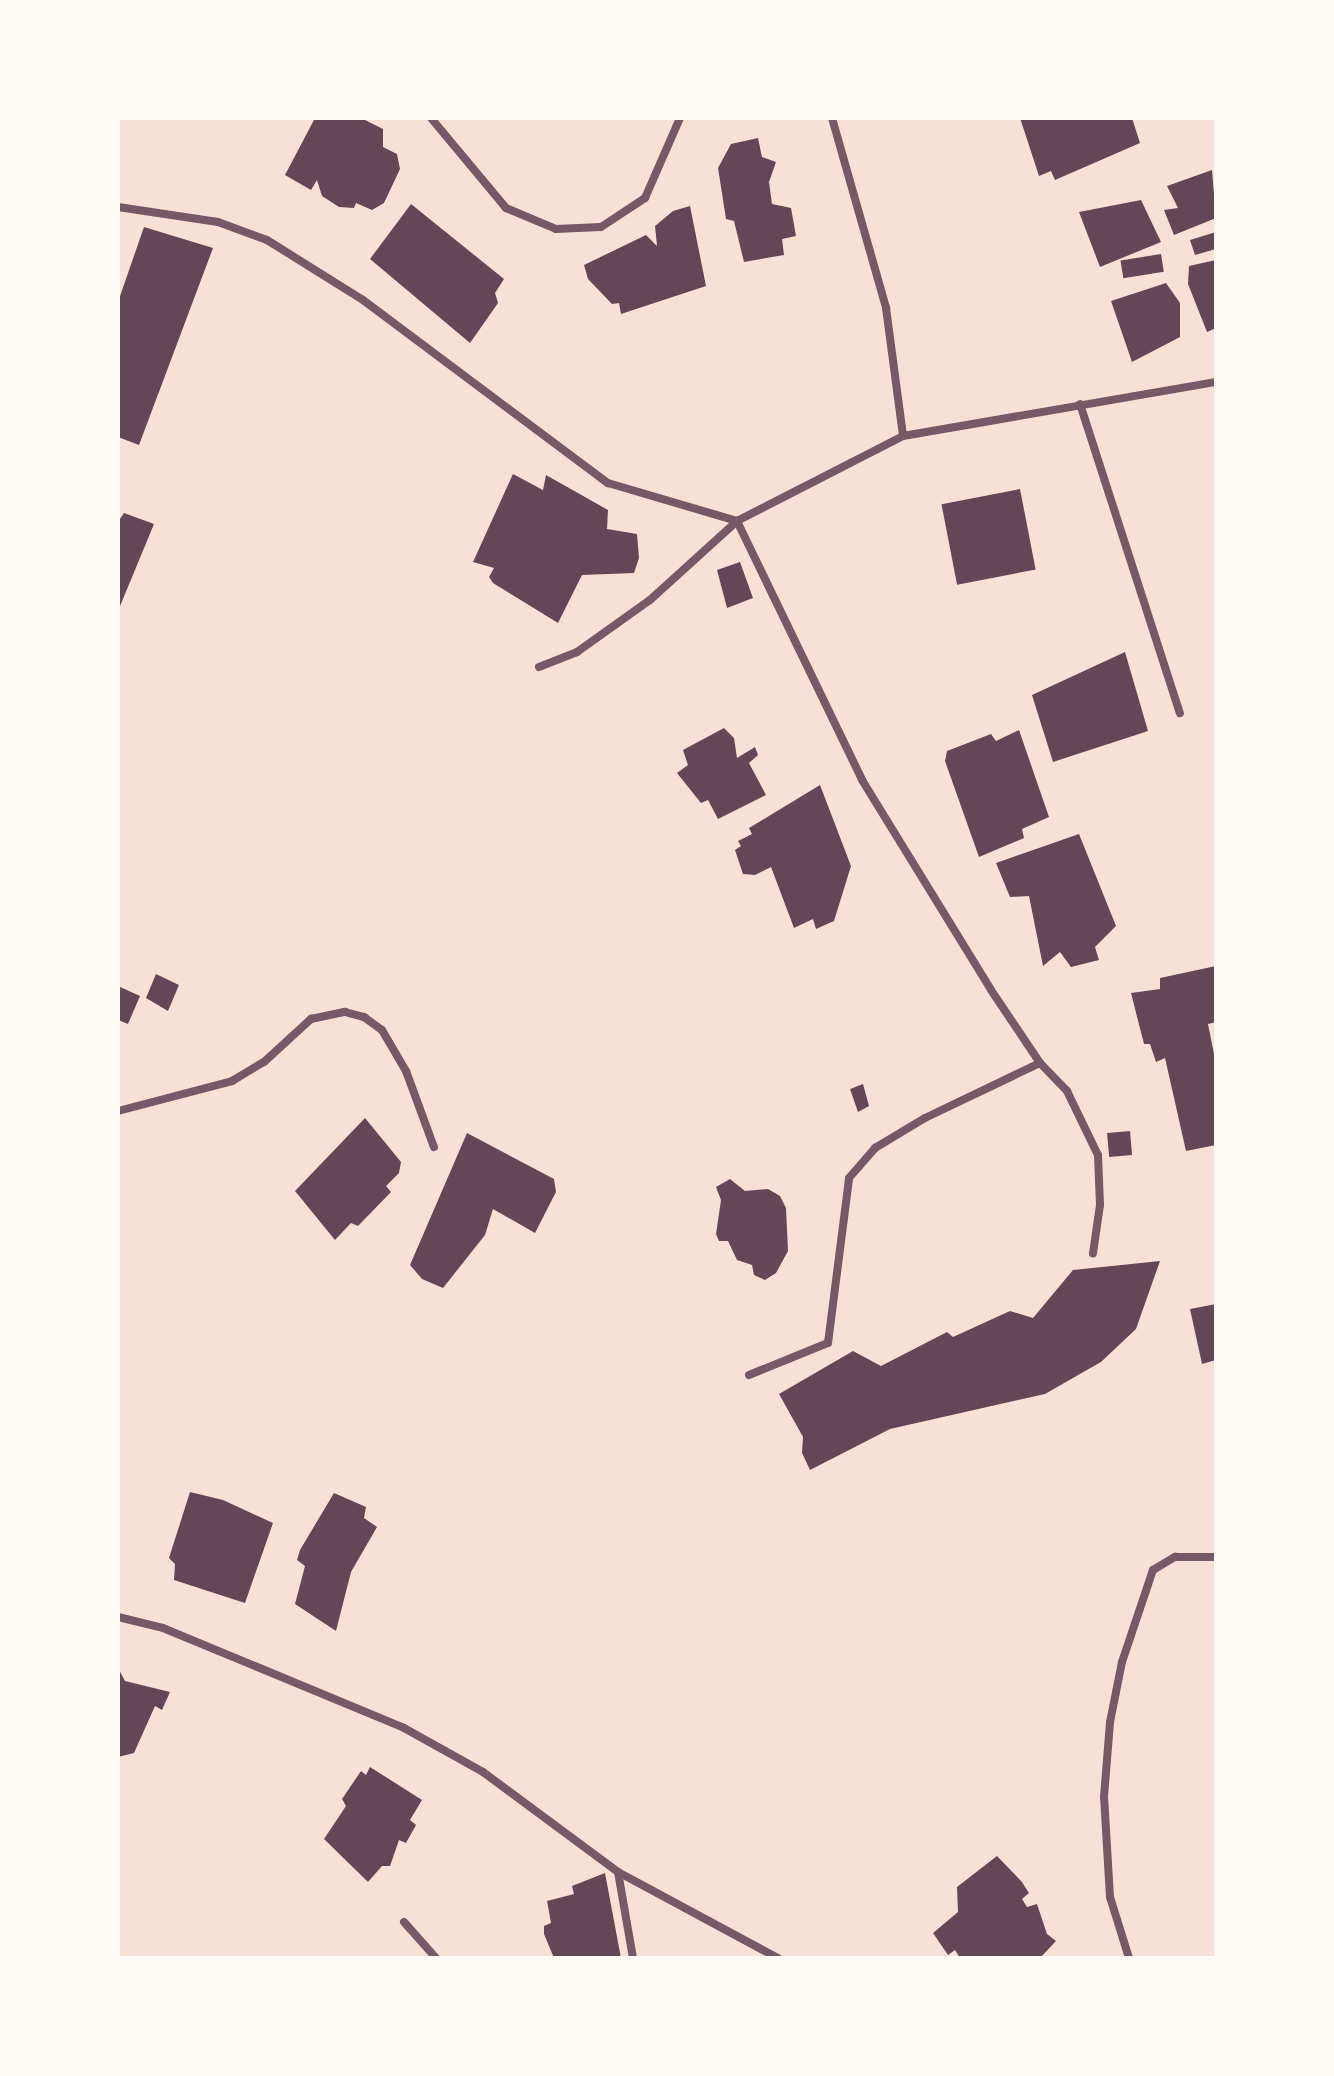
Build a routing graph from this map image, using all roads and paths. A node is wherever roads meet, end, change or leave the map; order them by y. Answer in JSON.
{"nodes":[{"id":1,"x":431,"y":118,"type":"edge"},
{"id":2,"x":680,"y":118,"type":"edge"},
{"id":3,"x":832,"y":118,"type":"edge"},
{"id":4,"x":118,"y":207,"type":"edge"},
{"id":5,"x":1216,"y":382,"type":"edge"},
{"id":6,"x":1080,"y":404,"type":"junction"},
{"id":7,"x":903,"y":436,"type":"junction"},
{"id":8,"x":737,"y":521,"type":"junction"},
{"id":9,"x":539,"y":667,"type":"dead end"},
{"id":10,"x":1180,"y":713,"type":"dead end"},
{"id":11,"x":1040,"y":1063,"type":"junction"},
{"id":12,"x":118,"y":1111,"type":"edge"},
{"id":13,"x":434,"y":1147,"type":"dead end"},
{"id":14,"x":1093,"y":1253,"type":"dead end"},
{"id":15,"x":749,"y":1375,"type":"dead end"},
{"id":16,"x":1216,"y":1557,"type":"edge"},
{"id":17,"x":118,"y":1617,"type":"edge"},
{"id":18,"x":618,"y":1872,"type":"junction"},
{"id":19,"x":404,"y":1922,"type":"dead end"},
{"id":20,"x":436,"y":1958,"type":"edge"},
{"id":21,"x":633,"y":1958,"type":"edge"},
{"id":22,"x":778,"y":1958,"type":"edge"},
{"id":23,"x":1129,"y":1958,"type":"edge"}],
"edges":[{"from":1,"to":2,"type":"street"},
{"from":3,"to":7,"type":"street"},
{"from":4,"to":8,"type":"street"},
{"from":5,"to":6,"type":"street"},
{"from":6,"to":7,"type":"street"},
{"from":6,"to":10,"type":"street"},
{"from":7,"to":8,"type":"street"},
{"from":8,"to":9,"type":"street"},
{"from":8,"to":11,"type":"street"},
{"from":11,"to":14,"type":"street"},
{"from":11,"to":15,"type":"street"},
{"from":12,"to":13,"type":"street"},
{"from":16,"to":23,"type":"street"},
{"from":17,"to":18,"type":"street"},
{"from":18,"to":21,"type":"street"},
{"from":18,"to":22,"type":"street"},
{"from":19,"to":20,"type":"street"}]}
